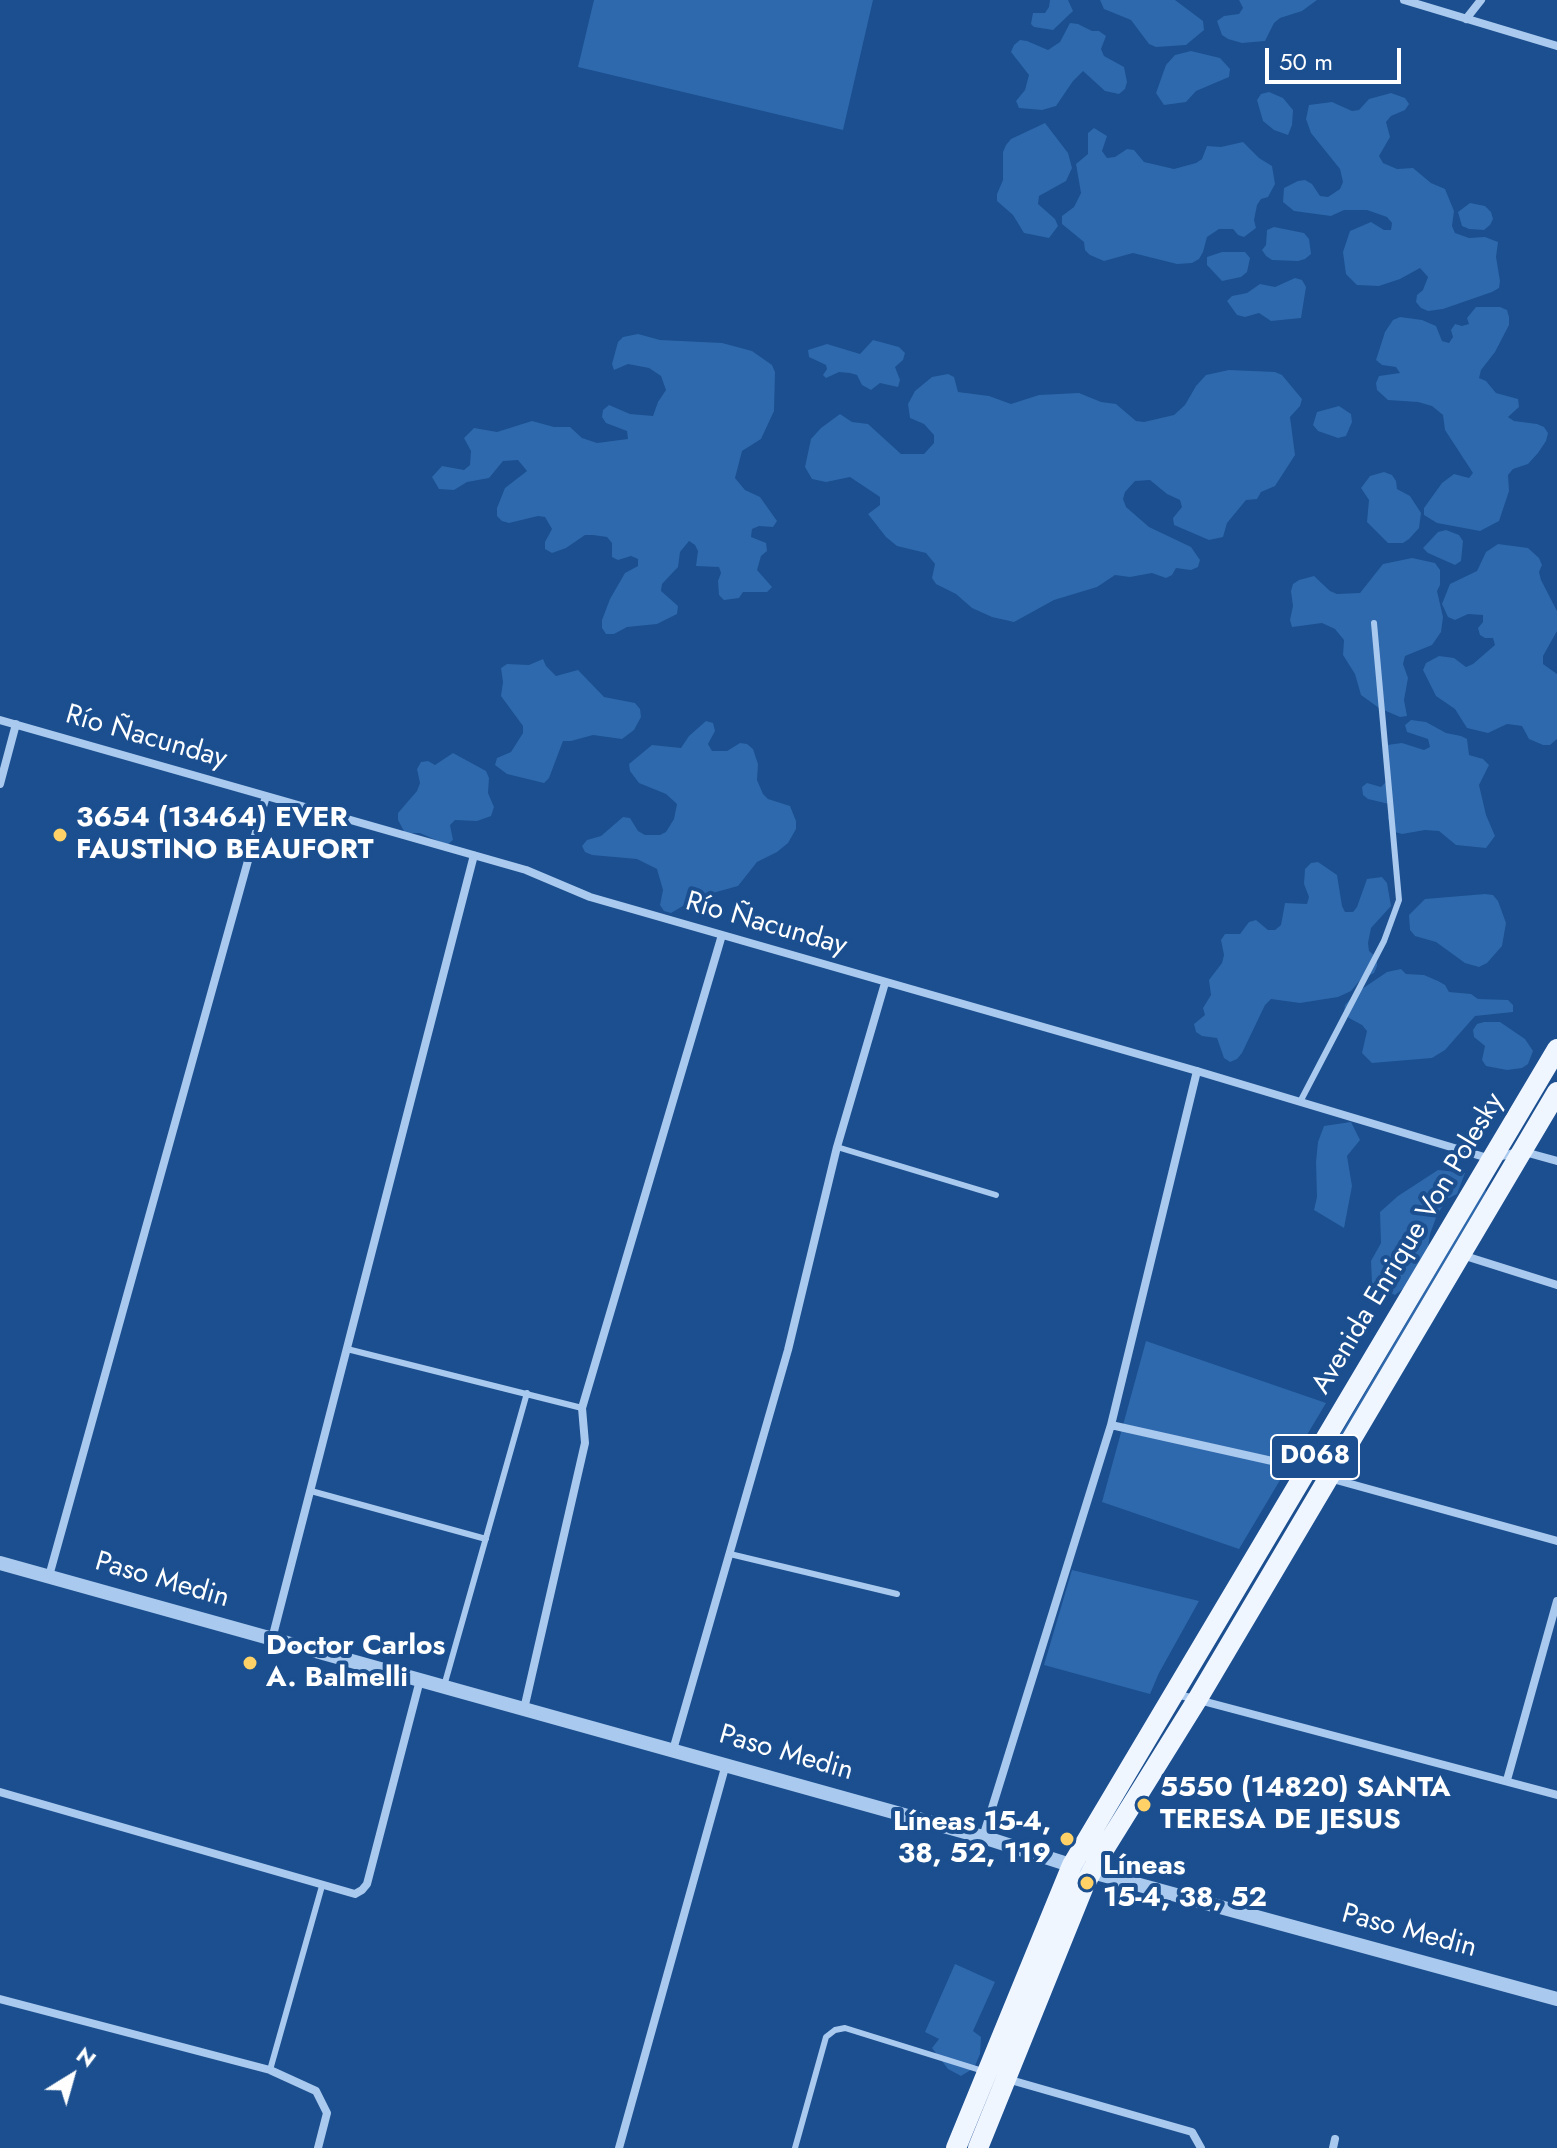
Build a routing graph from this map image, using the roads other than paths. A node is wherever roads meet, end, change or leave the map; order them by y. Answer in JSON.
{"nodes":[{"id":1,"x":1404,"y":0,"type":"edge"},
{"id":2,"x":1481,"y":0,"type":"edge"},
{"id":3,"x":1466,"y":19,"type":"junction"},
{"id":4,"x":1557,"y":46,"type":"edge"},
{"id":5,"x":1374,"y":623,"type":"dead end"},
{"id":6,"x":0,"y":720,"type":"edge"},
{"id":7,"x":16,"y":724,"type":"junction"},
{"id":8,"x":0,"y":784,"type":"edge"},
{"id":9,"x":266,"y":796,"type":"junction"},
{"id":10,"x":474,"y":855,"type":"junction"},
{"id":11,"x":722,"y":935,"type":"junction"},
{"id":12,"x":885,"y":983,"type":"junction"},
{"id":13,"x":1557,"y":1049,"type":"edge"},
{"id":14,"x":1197,"y":1071,"type":"junction"},
{"id":15,"x":1557,"y":1092,"type":"edge"},
{"id":16,"x":1300,"y":1102,"type":"junction"},
{"id":17,"x":837,"y":1147,"type":"junction"},
{"id":18,"x":1521,"y":1151,"type":"junction"},
{"id":19,"x":1491,"y":1159,"type":"junction"},
{"id":20,"x":1557,"y":1161,"type":"edge"},
{"id":21,"x":996,"y":1195,"type":"dead end"},
{"id":22,"x":1460,"y":1254,"type":"junction"},
{"id":23,"x":1557,"y":1285,"type":"edge"},
{"id":24,"x":347,"y":1349,"type":"junction"},
{"id":25,"x":527,"y":1393,"type":"junction"},
{"id":26,"x":582,"y":1408,"type":"junction"},
{"id":27,"x":1111,"y":1425,"type":"junction"},
{"id":28,"x":1308,"y":1469,"type":"junction"},
{"id":29,"x":1329,"y":1478,"type":"junction"},
{"id":30,"x":311,"y":1491,"type":"junction"},
{"id":31,"x":486,"y":1539,"type":"junction"},
{"id":32,"x":1557,"y":1541,"type":"edge"},
{"id":33,"x":730,"y":1554,"type":"junction"},
{"id":34,"x":0,"y":1563,"type":"edge"},
{"id":35,"x":49,"y":1576,"type":"junction"},
{"id":36,"x":897,"y":1594,"type":"dead end"},
{"id":37,"x":1557,"y":1601,"type":"edge"},
{"id":38,"x":272,"y":1639,"type":"junction"},
{"id":39,"x":420,"y":1680,"type":"junction"},
{"id":40,"x":444,"y":1687,"type":"junction"},
{"id":41,"x":1175,"y":1694,"type":"junction"},
{"id":42,"x":1197,"y":1700,"type":"junction"},
{"id":43,"x":524,"y":1709,"type":"junction"},
{"id":44,"x":673,"y":1750,"type":"junction"},
{"id":45,"x":726,"y":1764,"type":"junction"},
{"id":46,"x":1507,"y":1780,"type":"junction"},
{"id":47,"x":0,"y":1792,"type":"edge"},
{"id":48,"x":1557,"y":1795,"type":"edge"},
{"id":49,"x":983,"y":1837,"type":"junction"},
{"id":50,"x":1072,"y":1865,"type":"junction"},
{"id":51,"x":1092,"y":1872,"type":"junction"},
{"id":52,"x":322,"y":1886,"type":"junction"},
{"id":53,"x":0,"y":1999,"type":"edge"},
{"id":54,"x":1557,"y":1999,"type":"edge"},
{"id":55,"x":270,"y":2070,"type":"junction"},
{"id":56,"x":997,"y":2076,"type":"junction"},
{"id":57,"x":318,"y":2148,"type":"edge"},
{"id":58,"x":619,"y":2148,"type":"edge"},
{"id":59,"x":795,"y":2148,"type":"edge"},
{"id":60,"x":956,"y":2148,"type":"edge"},
{"id":61,"x":978,"y":2148,"type":"edge"},
{"id":62,"x":1201,"y":2148,"type":"edge"}],
"edges":[{"from":1,"to":3,"type":"street"},
{"from":2,"to":3,"type":"street"},
{"from":3,"to":4,"type":"street"},
{"from":5,"to":16,"type":"lane"},
{"from":6,"to":7,"type":"street","name":"Río Ñacunday"},
{"from":7,"to":8,"type":"street"},
{"from":7,"to":9,"type":"street","name":"Río Ñacunday"},
{"from":9,"to":10,"type":"street","name":"Río Ñacunday"},
{"from":9,"to":35,"type":"street"},
{"from":10,"to":11,"type":"street","name":"Río Ñacunday"},
{"from":10,"to":24,"type":"street"},
{"from":11,"to":12,"type":"street","name":"Río Ñacunday"},
{"from":11,"to":26,"type":"street"},
{"from":12,"to":14,"type":"street","name":"Río Ñacunday"},
{"from":12,"to":17,"type":"street"},
{"from":13,"to":19,"type":"main road","name":"Avenida Enrique Von Polesky","number":"D068"},
{"from":14,"to":16,"type":"street","name":"Río Ñacunday"},
{"from":14,"to":27,"type":"street"},
{"from":15,"to":18,"type":"main road","name":"Avenida Enrique Von Polesky","number":"D068"},
{"from":16,"to":19,"type":"street","name":"Río Ñacunday"},
{"from":17,"to":21,"type":"lane"},
{"from":17,"to":33,"type":"street"},
{"from":18,"to":19,"type":"street"},
{"from":18,"to":20,"type":"street"},
{"from":18,"to":22,"type":"main road","name":"Avenida Enrique Von Polesky","number":"D068"},
{"from":19,"to":28,"type":"main road","name":"Avenida Enrique Von Polesky","number":"D068"},
{"from":22,"to":23,"type":"street"},
{"from":22,"to":29,"type":"main road","name":"Avenida Enrique Von Polesky","number":"D068"},
{"from":24,"to":25,"type":"lane"},
{"from":24,"to":30,"type":"street"},
{"from":25,"to":26,"type":"lane"},
{"from":25,"to":31,"type":"lane"},
{"from":26,"to":43,"type":"street"},
{"from":27,"to":28,"type":"street"},
{"from":27,"to":49,"type":"street"},
{"from":28,"to":29,"type":"street"},
{"from":28,"to":41,"type":"main road","name":"Avenida Enrique Von Polesky","number":"D068"},
{"from":29,"to":32,"type":"street"},
{"from":29,"to":42,"type":"main road","name":"Avenida Enrique Von Polesky","number":"D068"},
{"from":30,"to":31,"type":"lane"},
{"from":30,"to":38,"type":"street"},
{"from":31,"to":40,"type":"lane"},
{"from":33,"to":36,"type":"lane"},
{"from":33,"to":44,"type":"street"},
{"from":34,"to":35,"type":"street","name":"Paso Medin"},
{"from":35,"to":38,"type":"street","name":"Paso Medin"},
{"from":37,"to":46,"type":"street"},
{"from":38,"to":39,"type":"street","name":"Paso Medin"},
{"from":39,"to":40,"type":"street","name":"Paso Medin"},
{"from":39,"to":52,"type":"street"},
{"from":40,"to":43,"type":"street","name":"Paso Medin"},
{"from":41,"to":42,"type":"street"},
{"from":41,"to":50,"type":"main road","name":"Avenida Enrique Von Polesky","number":"D068"},
{"from":42,"to":46,"type":"street"},
{"from":42,"to":51,"type":"main road","name":"Avenida Enrique Von Polesky","number":"D068"},
{"from":43,"to":44,"type":"street","name":"Paso Medin"},
{"from":44,"to":45,"type":"street","name":"Paso Medin"},
{"from":45,"to":49,"type":"street","name":"Paso Medin"},
{"from":45,"to":58,"type":"street"},
{"from":46,"to":48,"type":"street"},
{"from":47,"to":52,"type":"street"},
{"from":49,"to":50,"type":"street","name":"Paso Medin"},
{"from":50,"to":51,"type":"street","name":"Paso Medin"},
{"from":50,"to":56,"type":"main road","name":"Avenida Enrique Von Polesky","number":"D068"},
{"from":51,"to":54,"type":"street","name":"Paso Medin"},
{"from":51,"to":56,"type":"main road","name":"Avenida Enrique Von Polesky","number":"D068"},
{"from":52,"to":55,"type":"lane"},
{"from":53,"to":55,"type":"street"},
{"from":55,"to":57,"type":"street"},
{"from":56,"to":59,"type":"lane"},
{"from":56,"to":60,"type":"main road","name":"Avenida Enrique Von Polesky","number":"D068"},
{"from":56,"to":61,"type":"main road","name":"Avenida Enrique Von Polesky","number":"D068"},
{"from":56,"to":62,"type":"street"}]}
